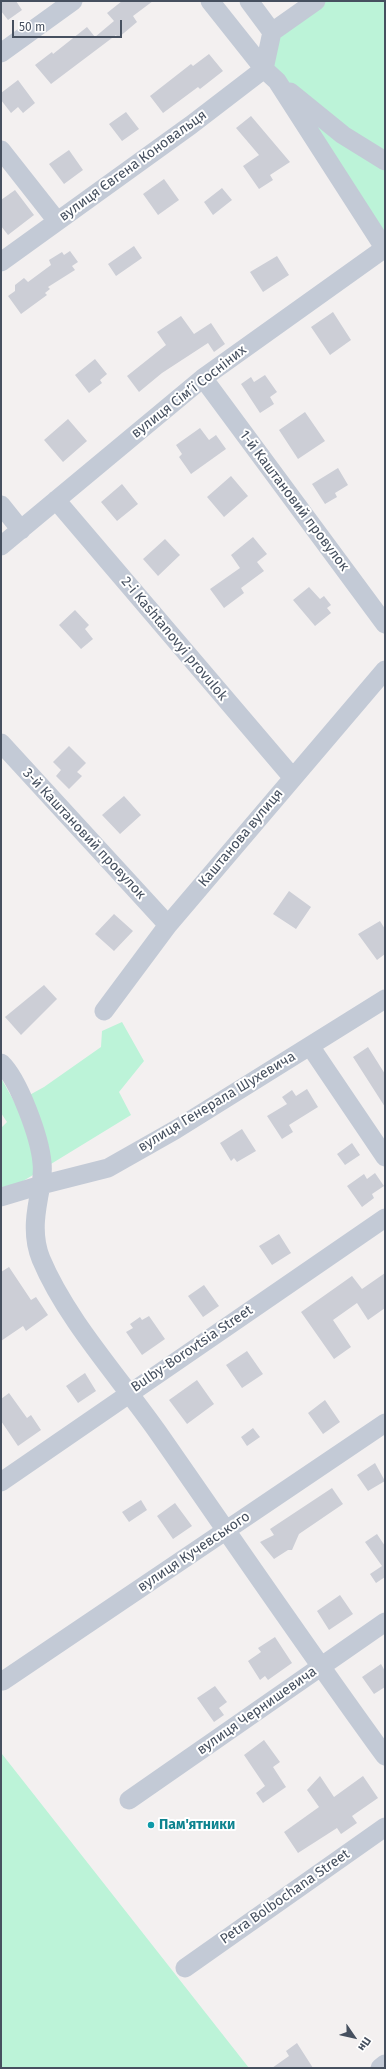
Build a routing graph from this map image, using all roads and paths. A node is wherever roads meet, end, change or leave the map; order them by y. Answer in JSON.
{"nodes":[{"id":1,"x":73,"y":1,"type":"edge"},
{"id":2,"x":210,"y":1,"type":"edge"},
{"id":3,"x":249,"y":1,"type":"edge"},
{"id":4,"x":316,"y":1,"type":"edge"},
{"id":5,"x":272,"y":32,"type":"junction"},
{"id":6,"x":1,"y":53,"type":"edge"},
{"id":7,"x":271,"y":75,"type":"junction"},
{"id":8,"x":1,"y":150,"type":"edge"},
{"id":9,"x":385,"y":161,"type":"edge"},
{"id":10,"x":58,"y":221,"type":"junction"},
{"id":11,"x":385,"y":249,"type":"edge"},
{"id":12,"x":1,"y":262,"type":"edge"},
{"id":13,"x":202,"y":378,"type":"junction"},
{"id":14,"x":56,"y":500,"type":"junction"},
{"id":15,"x":1,"y":505,"type":"edge"},
{"id":16,"x":20,"y":530,"type":"junction"},
{"id":17,"x":1,"y":546,"type":"edge"},
{"id":18,"x":385,"y":624,"type":"edge"},
{"id":19,"x":385,"y":670,"type":"edge"},
{"id":20,"x":1,"y":744,"type":"edge"},
{"id":21,"x":293,"y":778,"type":"junction"},
{"id":22,"x":168,"y":925,"type":"junction"},
{"id":23,"x":385,"y":1000,"type":"edge"},
{"id":24,"x":104,"y":1011,"type":"dead end"},
{"id":25,"x":310,"y":1046,"type":"junction"},
{"id":26,"x":1,"y":1063,"type":"edge"},
{"id":27,"x":385,"y":1157,"type":"edge"},
{"id":28,"x":41,"y":1185,"type":"junction"},
{"id":29,"x":1,"y":1197,"type":"edge"},
{"id":30,"x":385,"y":1218,"type":"edge"},
{"id":31,"x":129,"y":1392,"type":"junction"},
{"id":32,"x":385,"y":1424,"type":"edge"},
{"id":33,"x":1,"y":1482,"type":"edge"},
{"id":34,"x":227,"y":1530,"type":"junction"},
{"id":35,"x":385,"y":1622,"type":"edge"},
{"id":36,"x":320,"y":1667,"type":"junction"},
{"id":37,"x":3,"y":1681,"type":"dead end"},
{"id":38,"x":385,"y":1756,"type":"edge"},
{"id":39,"x":130,"y":1800,"type":"dead end"},
{"id":40,"x":385,"y":1827,"type":"edge"},
{"id":41,"x":184,"y":1968,"type":"dead end"},
{"id":42,"x":385,"y":2064,"type":"edge"},
{"id":43,"x":380,"y":2068,"type":"edge"}],
"edges":[{"from":1,"to":6,"type":"street"},
{"from":2,"to":7,"type":"street"},
{"from":3,"to":5,"type":"street"},
{"from":4,"to":5,"type":"street"},
{"from":5,"to":7,"type":"street"},
{"from":7,"to":9,"type":"street"},
{"from":7,"to":10,"type":"street","name":"вулиця Євгена Коновальця"},
{"from":7,"to":11,"type":"street"},
{"from":8,"to":10,"type":"street"},
{"from":10,"to":12,"type":"street","name":"вулиця Євгена Коновальця"},
{"from":11,"to":13,"type":"street","name":"вулиця Сім’ї Сосніних"},
{"from":13,"to":14,"type":"street","name":"вулиця Сім’ї Сосніних"},
{"from":13,"to":18,"type":"street","name":"1-й Каштановий провулок"},
{"from":14,"to":16,"type":"street","name":"вулиця Сім’ї Сосніних"},
{"from":14,"to":21,"type":"street","name":"2-i Kashtanovyi provulok"},
{"from":15,"to":16,"type":"street"},
{"from":16,"to":17,"type":"street","name":"вулиця Сім’ї Сосніних"},
{"from":19,"to":21,"type":"street","name":"Каштанова вулиця"},
{"from":20,"to":22,"type":"street","name":"3-й Каштановий провулок"},
{"from":21,"to":22,"type":"street","name":"Каштанова вулиця"},
{"from":22,"to":24,"type":"street","name":"Каштанова вулиця"},
{"from":23,"to":25,"type":"street","name":"вулиця Генерала Шухевича"},
{"from":25,"to":27,"type":"street"},
{"from":25,"to":28,"type":"street","name":"вулиця Генерала Шухевича"},
{"from":26,"to":28,"type":"street"},
{"from":28,"to":29,"type":"street","name":"вулиця Генерала Шухевича"},
{"from":28,"to":31,"type":"street"},
{"from":30,"to":31,"type":"street","name":"Bulby-Borovtsia Street"},
{"from":31,"to":33,"type":"street","name":"Bulby-Borovtsia Street"},
{"from":31,"to":34,"type":"street"},
{"from":32,"to":34,"type":"street","name":"вулиця Кучевського"},
{"from":34,"to":36,"type":"street"},
{"from":34,"to":37,"type":"street","name":"вулиця Кучевського"},
{"from":35,"to":36,"type":"street","name":"вулиця Чернишевича"},
{"from":36,"to":38,"type":"street"},
{"from":36,"to":39,"type":"street","name":"вулиця Чернишевича"},
{"from":40,"to":41,"type":"street","name":"Petra Bolbochana Street"},
{"from":42,"to":43,"type":"street"}]}
